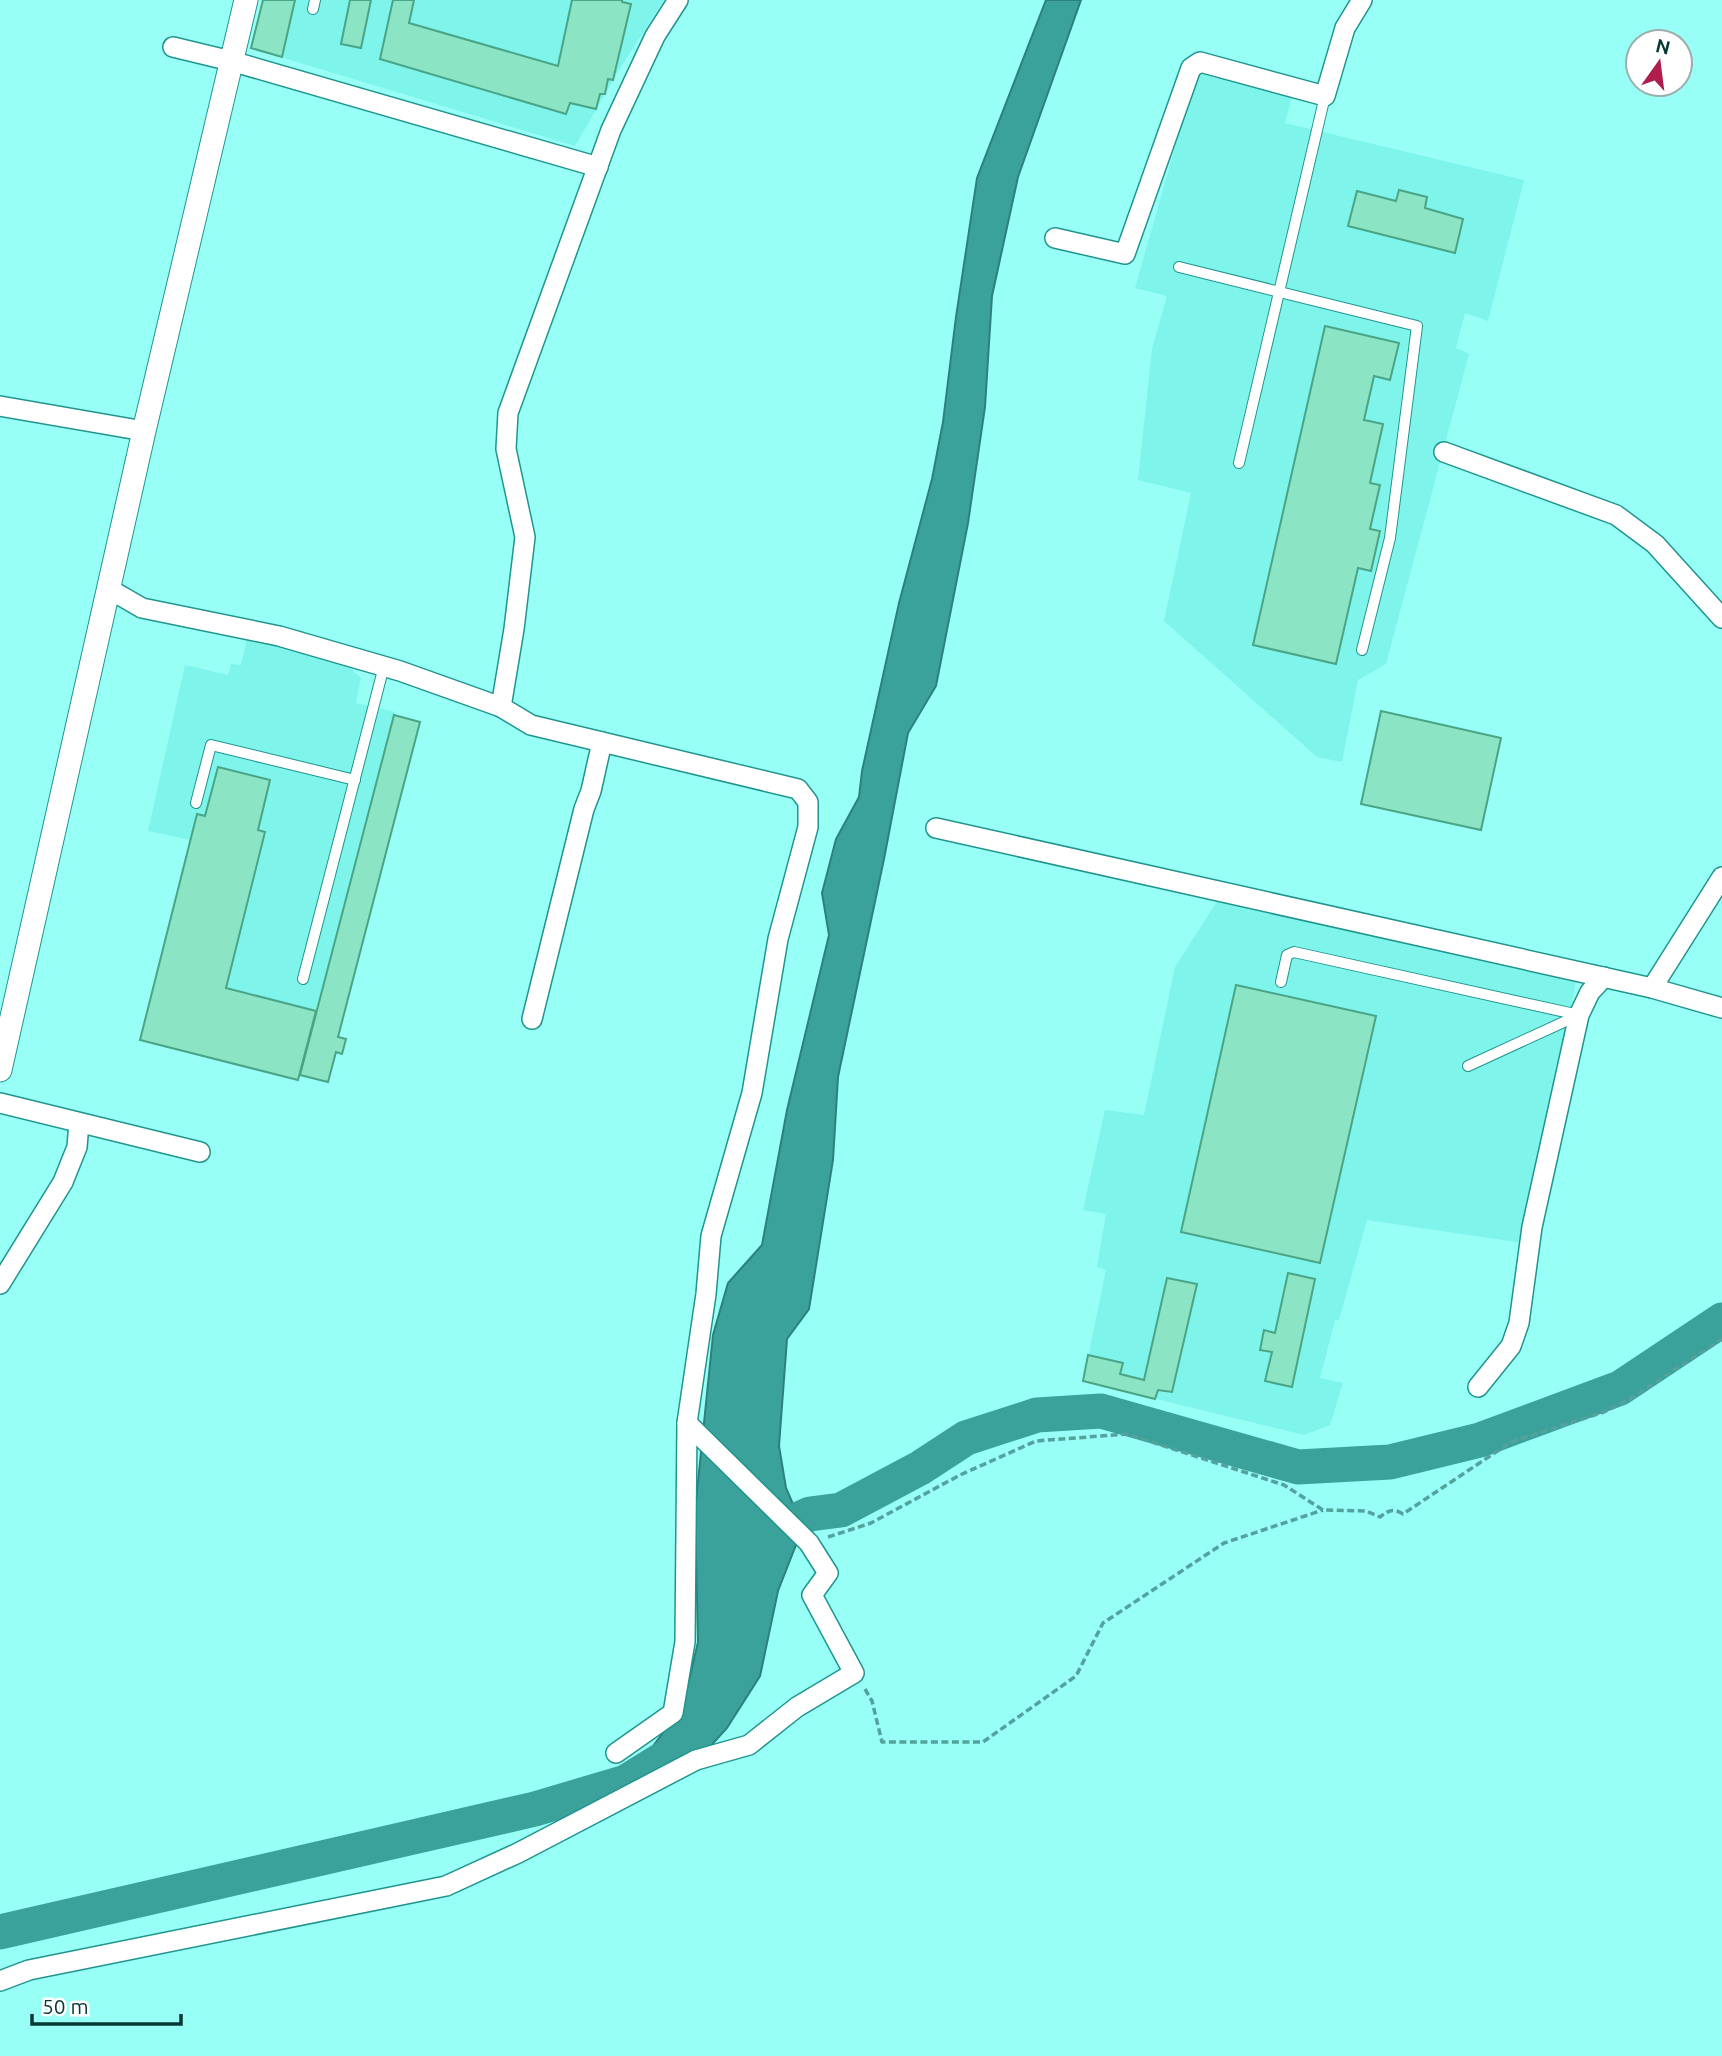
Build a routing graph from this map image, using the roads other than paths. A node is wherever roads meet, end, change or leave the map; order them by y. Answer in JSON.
{"nodes":[{"id":1,"x":246,"y":0,"type":"edge"},
{"id":2,"x":678,"y":0,"type":"edge"},
{"id":3,"x":1362,"y":0,"type":"edge"},
{"id":4,"x":173,"y":47,"type":"dead end"},
{"id":5,"x":231,"y":61,"type":"junction"},
{"id":6,"x":1325,"y":96,"type":"junction"},
{"id":7,"x":598,"y":167,"type":"junction"},
{"id":8,"x":1055,"y":238,"type":"dead end"},
{"id":9,"x":1179,"y":267,"type":"dead end"},
{"id":10,"x":1279,"y":292,"type":"junction"},
{"id":11,"x":0,"y":406,"type":"edge"},
{"id":12,"x":144,"y":431,"type":"junction"},
{"id":13,"x":1444,"y":452,"type":"dead end"},
{"id":14,"x":1239,"y":463,"type":"dead end"},
{"id":15,"x":109,"y":589,"type":"junction"},
{"id":16,"x":1722,"y":618,"type":"edge"},
{"id":17,"x":1362,"y":650,"type":"dead end"},
{"id":18,"x":384,"y":666,"type":"junction"},
{"id":19,"x":501,"y":708,"type":"junction"},
{"id":20,"x":602,"y":743,"type":"junction"},
{"id":21,"x":355,"y":780,"type":"junction"},
{"id":22,"x":196,"y":803,"type":"dead end"},
{"id":23,"x":936,"y":828,"type":"dead end"},
{"id":24,"x":1722,"y":877,"type":"edge"},
{"id":25,"x":1604,"y":977,"type":"junction"},
{"id":26,"x":303,"y":979,"type":"dead end"},
{"id":27,"x":1281,"y":982,"type":"dead end"},
{"id":28,"x":1652,"y":988,"type":"junction"},
{"id":29,"x":1722,"y":1008,"type":"edge"},
{"id":30,"x":1579,"y":1015,"type":"junction"},
{"id":31,"x":531,"y":1019,"type":"dead end"},
{"id":32,"x":1468,"y":1066,"type":"dead end"},
{"id":33,"x":0,"y":1070,"type":"edge"},
{"id":34,"x":0,"y":1103,"type":"edge"},
{"id":35,"x":79,"y":1122,"type":"junction"},
{"id":36,"x":200,"y":1152,"type":"dead end"},
{"id":37,"x":0,"y":1284,"type":"edge"},
{"id":38,"x":1478,"y":1387,"type":"dead end"},
{"id":39,"x":693,"y":1429,"type":"junction"},
{"id":40,"x":616,"y":1753,"type":"dead end"},
{"id":41,"x":0,"y":1981,"type":"edge"}],
"edges":[{"from":1,"to":5,"type":"street"},
{"from":2,"to":7,"type":"street"},
{"from":3,"to":6,"type":"street"},
{"from":4,"to":5,"type":"street"},
{"from":5,"to":7,"type":"street"},
{"from":5,"to":12,"type":"street"},
{"from":6,"to":8,"type":"street"},
{"from":6,"to":10,"type":"lane"},
{"from":7,"to":19,"type":"street"},
{"from":9,"to":10,"type":"lane"},
{"from":10,"to":14,"type":"lane"},
{"from":10,"to":17,"type":"lane"},
{"from":11,"to":12,"type":"street"},
{"from":12,"to":15,"type":"street"},
{"from":13,"to":16,"type":"street"},
{"from":15,"to":18,"type":"street"},
{"from":15,"to":33,"type":"street"},
{"from":18,"to":19,"type":"street"},
{"from":18,"to":21,"type":"lane"},
{"from":19,"to":20,"type":"street"},
{"from":20,"to":31,"type":"street"},
{"from":20,"to":39,"type":"street"},
{"from":21,"to":22,"type":"lane"},
{"from":21,"to":26,"type":"lane"},
{"from":23,"to":25,"type":"street"},
{"from":24,"to":28,"type":"street"},
{"from":25,"to":28,"type":"street"},
{"from":25,"to":30,"type":"street"},
{"from":27,"to":30,"type":"lane"},
{"from":28,"to":29,"type":"street"},
{"from":30,"to":32,"type":"lane"},
{"from":30,"to":38,"type":"street"},
{"from":34,"to":35,"type":"street"},
{"from":35,"to":36,"type":"street"},
{"from":35,"to":37,"type":"street"},
{"from":39,"to":40,"type":"street"},
{"from":39,"to":41,"type":"street"}]}
